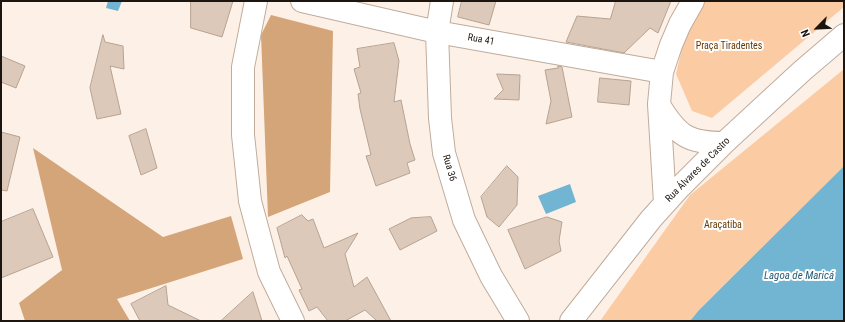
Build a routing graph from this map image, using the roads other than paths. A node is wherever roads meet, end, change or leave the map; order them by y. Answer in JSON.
{"nodes":[{"id":1,"x":256,"y":1,"type":"edge"},
{"id":2,"x":302,"y":1,"type":"edge"},
{"id":3,"x":442,"y":1,"type":"edge"},
{"id":4,"x":693,"y":1,"type":"edge"},
{"id":5,"x":437,"y":32,"type":"junction"},
{"id":6,"x":844,"y":35,"type":"edge"},
{"id":7,"x":662,"y":72,"type":"junction"},
{"id":8,"x":659,"y":104,"type":"junction"},
{"id":9,"x":724,"y":143,"type":"junction"},
{"id":10,"x":665,"y":203,"type":"junction"},
{"id":11,"x":293,"y":321,"type":"edge"},
{"id":12,"x":518,"y":321,"type":"edge"},
{"id":13,"x":571,"y":321,"type":"edge"}],
"edges":[{"from":1,"to":11,"type":"street"},
{"from":2,"to":5,"type":"street","name":"Rua 41"},
{"from":3,"to":5,"type":"street","name":"Rua 36"},
{"from":4,"to":7,"type":"street"},
{"from":5,"to":7,"type":"street","name":"Rua 41"},
{"from":5,"to":12,"type":"street","name":"Rua 36"},
{"from":6,"to":9,"type":"street","name":"Rua Álvares de Castro"},
{"from":7,"to":8,"type":"street"},
{"from":8,"to":9,"type":"street"},
{"from":8,"to":10,"type":"street"},
{"from":9,"to":10,"type":"street","name":"Rua Álvares de Castro"},
{"from":10,"to":13,"type":"street","name":"Rua Álvares de Castro"}]}
